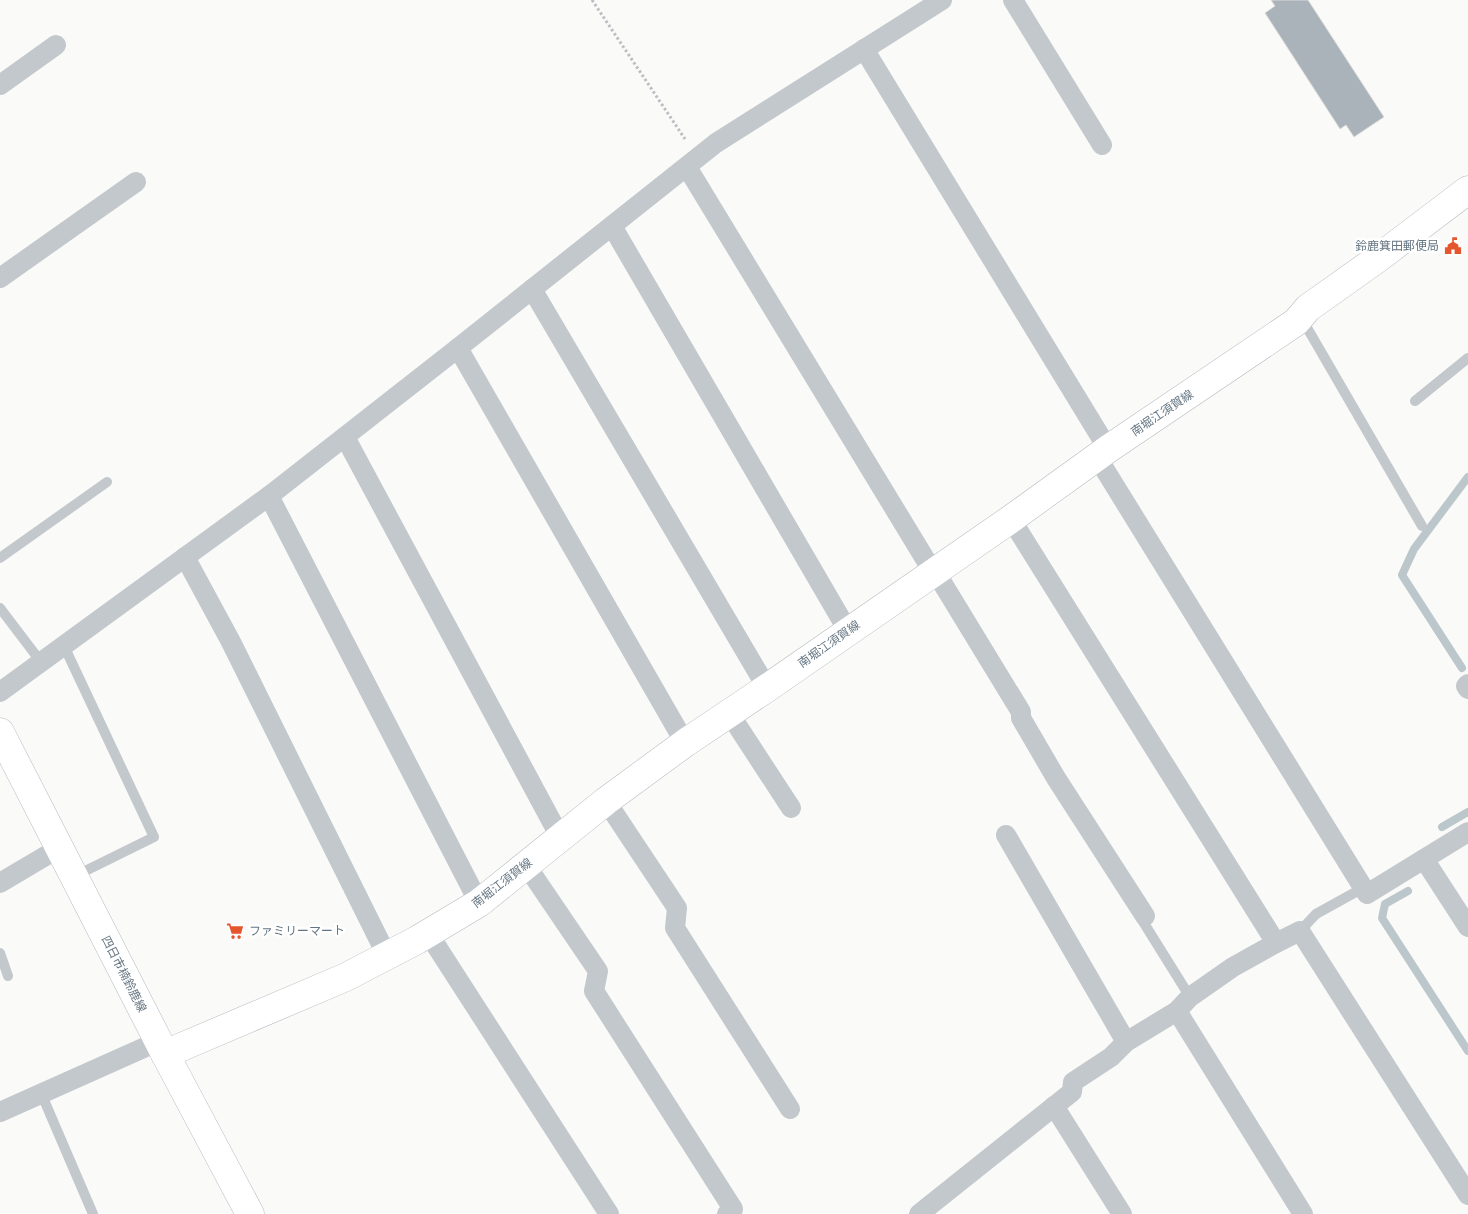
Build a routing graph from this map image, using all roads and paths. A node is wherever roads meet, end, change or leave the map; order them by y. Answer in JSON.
{"nodes":[{"id":1,"x":592,"y":0,"type":"edge"},
{"id":2,"x":942,"y":0,"type":"edge"},
{"id":3,"x":1013,"y":0,"type":"edge"},
{"id":4,"x":56,"y":45,"type":"dead end"},
{"id":5,"x":864,"y":49,"type":"junction"},
{"id":6,"x":0,"y":85,"type":"edge"},
{"id":7,"x":1102,"y":145,"type":"dead end"},
{"id":8,"x":692,"y":163,"type":"junction"},
{"id":9,"x":136,"y":182,"type":"dead end"},
{"id":10,"x":1468,"y":190,"type":"edge"},
{"id":11,"x":612,"y":226,"type":"junction"},
{"id":12,"x":0,"y":278,"type":"edge"},
{"id":13,"x":532,"y":289,"type":"junction"},
{"id":14,"x":1301,"y":316,"type":"junction"},
{"id":15,"x":458,"y":348,"type":"junction"},
{"id":16,"x":1468,"y":358,"type":"edge"},
{"id":17,"x":1415,"y":401,"type":"dead end"},
{"id":18,"x":345,"y":437,"type":"junction"},
{"id":19,"x":1103,"y":453,"type":"junction"},
{"id":20,"x":108,"y":482,"type":"dead end"},
{"id":21,"x":269,"y":496,"type":"junction"},
{"id":22,"x":1011,"y":519,"type":"junction"},
{"id":23,"x":1422,"y":526,"type":"dead end"},
{"id":24,"x":185,"y":557,"type":"junction"},
{"id":25,"x":0,"y":558,"type":"edge"},
{"id":26,"x":934,"y":572,"type":"junction"},
{"id":27,"x":0,"y":608,"type":"edge"},
{"id":28,"x":848,"y":631,"type":"junction"},
{"id":29,"x":64,"y":646,"type":"junction"},
{"id":30,"x":41,"y":662,"type":"junction"},
{"id":31,"x":1468,"y":684,"type":"edge"},
{"id":32,"x":767,"y":688,"type":"junction"},
{"id":33,"x":1468,"y":689,"type":"edge"},
{"id":34,"x":0,"y":692,"type":"edge"},
{"id":35,"x":730,"y":714,"type":"junction"},
{"id":36,"x":685,"y":743,"type":"junction"},
{"id":37,"x":2,"y":744,"type":"edge"},
{"id":38,"x":606,"y":801,"type":"junction"},
{"id":39,"x":791,"y":808,"type":"dead end"},
{"id":40,"x":1468,"y":832,"type":"edge"},
{"id":41,"x":1006,"y":835,"type":"dead end"},
{"id":42,"x":560,"y":837,"type":"junction"},
{"id":43,"x":59,"y":848,"type":"junction"},
{"id":44,"x":1424,"y":859,"type":"junction"},
{"id":45,"x":526,"y":864,"type":"junction"},
{"id":46,"x":74,"y":877,"type":"junction"},
{"id":47,"x":0,"y":883,"type":"edge"},
{"id":48,"x":1363,"y":888,"type":"junction"},
{"id":49,"x":479,"y":903,"type":"junction"},
{"id":50,"x":1145,"y":916,"type":"joint"},
{"id":51,"x":1468,"y":927,"type":"edge"},
{"id":52,"x":1300,"y":931,"type":"junction"},
{"id":53,"x":428,"y":933,"type":"junction"},
{"id":54,"x":1276,"y":943,"type":"junction"},
{"id":55,"x":0,"y":953,"type":"edge"},
{"id":56,"x":387,"y":956,"type":"junction"},
{"id":57,"x":8,"y":976,"type":"dead end"},
{"id":58,"x":1184,"y":1004,"type":"junction"},
{"id":59,"x":1126,"y":1042,"type":"junction"},
{"id":60,"x":162,"y":1048,"type":"junction"},
{"id":61,"x":41,"y":1093,"type":"junction"},
{"id":62,"x":1054,"y":1106,"type":"junction"},
{"id":63,"x":790,"y":1109,"type":"dead end"},
{"id":64,"x":0,"y":1112,"type":"edge"},
{"id":65,"x":1468,"y":1196,"type":"edge"},
{"id":66,"x":94,"y":1214,"type":"edge"},
{"id":67,"x":250,"y":1214,"type":"edge"},
{"id":68,"x":609,"y":1214,"type":"edge"},
{"id":69,"x":727,"y":1214,"type":"edge"},
{"id":70,"x":920,"y":1214,"type":"edge"},
{"id":71,"x":1122,"y":1214,"type":"edge"},
{"id":72,"x":1303,"y":1214,"type":"edge"}],
"edges":[{"from":1,"to":8,"type":"path"},
{"from":2,"to":5,"type":"street"},
{"from":3,"to":7,"type":"street"},
{"from":4,"to":6,"type":"street"},
{"from":5,"to":8,"type":"street"},
{"from":5,"to":19,"type":"street"},
{"from":8,"to":11,"type":"street"},
{"from":8,"to":26,"type":"street"},
{"from":9,"to":12,"type":"street"},
{"from":10,"to":14,"type":"main road","name":"南堀江須賀線"},
{"from":11,"to":13,"type":"street"},
{"from":11,"to":28,"type":"street"},
{"from":13,"to":15,"type":"street"},
{"from":13,"to":32,"type":"street"},
{"from":14,"to":19,"type":"main road","name":"南堀江須賀線"},
{"from":14,"to":23,"type":"lane"},
{"from":15,"to":18,"type":"street"},
{"from":15,"to":36,"type":"street"},
{"from":16,"to":17,"type":"lane"},
{"from":18,"to":21,"type":"street"},
{"from":18,"to":42,"type":"street"},
{"from":19,"to":22,"type":"main road","name":"南堀江須賀線"},
{"from":19,"to":48,"type":"street"},
{"from":20,"to":25,"type":"lane"},
{"from":21,"to":24,"type":"street"},
{"from":21,"to":49,"type":"street"},
{"from":22,"to":26,"type":"main road","name":"南堀江須賀線"},
{"from":22,"to":54,"type":"street"},
{"from":24,"to":29,"type":"street"},
{"from":24,"to":56,"type":"street"},
{"from":26,"to":28,"type":"main road","name":"南堀江須賀線"},
{"from":26,"to":50,"type":"street"},
{"from":27,"to":30,"type":"lane"},
{"from":28,"to":32,"type":"main road","name":"南堀江須賀線"},
{"from":29,"to":30,"type":"street"},
{"from":29,"to":46,"type":"lane"},
{"from":30,"to":34,"type":"street"},
{"from":31,"to":33,"type":"street"},
{"from":32,"to":35,"type":"main road","name":"南堀江須賀線"},
{"from":35,"to":36,"type":"main road","name":"南堀江須賀線"},
{"from":35,"to":39,"type":"street"},
{"from":36,"to":38,"type":"main road","name":"南堀江須賀線"},
{"from":37,"to":43,"type":"main road","name":"四日市楠鈴鹿線"},
{"from":38,"to":42,"type":"main road","name":"南堀江須賀線"},
{"from":38,"to":63,"type":"street"},
{"from":40,"to":44,"type":"street"},
{"from":41,"to":59,"type":"street"},
{"from":42,"to":45,"type":"main road","name":"南堀江須賀線"},
{"from":43,"to":46,"type":"main road","name":"四日市楠鈴鹿線"},
{"from":43,"to":47,"type":"street"},
{"from":44,"to":48,"type":"street"},
{"from":44,"to":51,"type":"street"},
{"from":45,"to":49,"type":"main road","name":"南堀江須賀線"},
{"from":45,"to":69,"type":"street"},
{"from":46,"to":60,"type":"main road","name":"四日市楠鈴鹿線"},
{"from":48,"to":52,"type":"lane"},
{"from":49,"to":53,"type":"main road","name":"南堀江須賀線"},
{"from":50,"to":58,"type":"lane"},
{"from":52,"to":54,"type":"street"},
{"from":52,"to":65,"type":"street"},
{"from":53,"to":56,"type":"main road","name":"南堀江須賀線"},
{"from":53,"to":68,"type":"street"},
{"from":54,"to":58,"type":"street"},
{"from":55,"to":57,"type":"lane"},
{"from":56,"to":60,"type":"main road","name":"南堀江須賀線"},
{"from":58,"to":59,"type":"street"},
{"from":58,"to":72,"type":"street"},
{"from":59,"to":62,"type":"street"},
{"from":60,"to":61,"type":"street"},
{"from":60,"to":67,"type":"main road","name":"四日市楠鈴鹿線"},
{"from":61,"to":64,"type":"street"},
{"from":61,"to":66,"type":"lane"},
{"from":62,"to":70,"type":"street"},
{"from":62,"to":71,"type":"street"}]}
